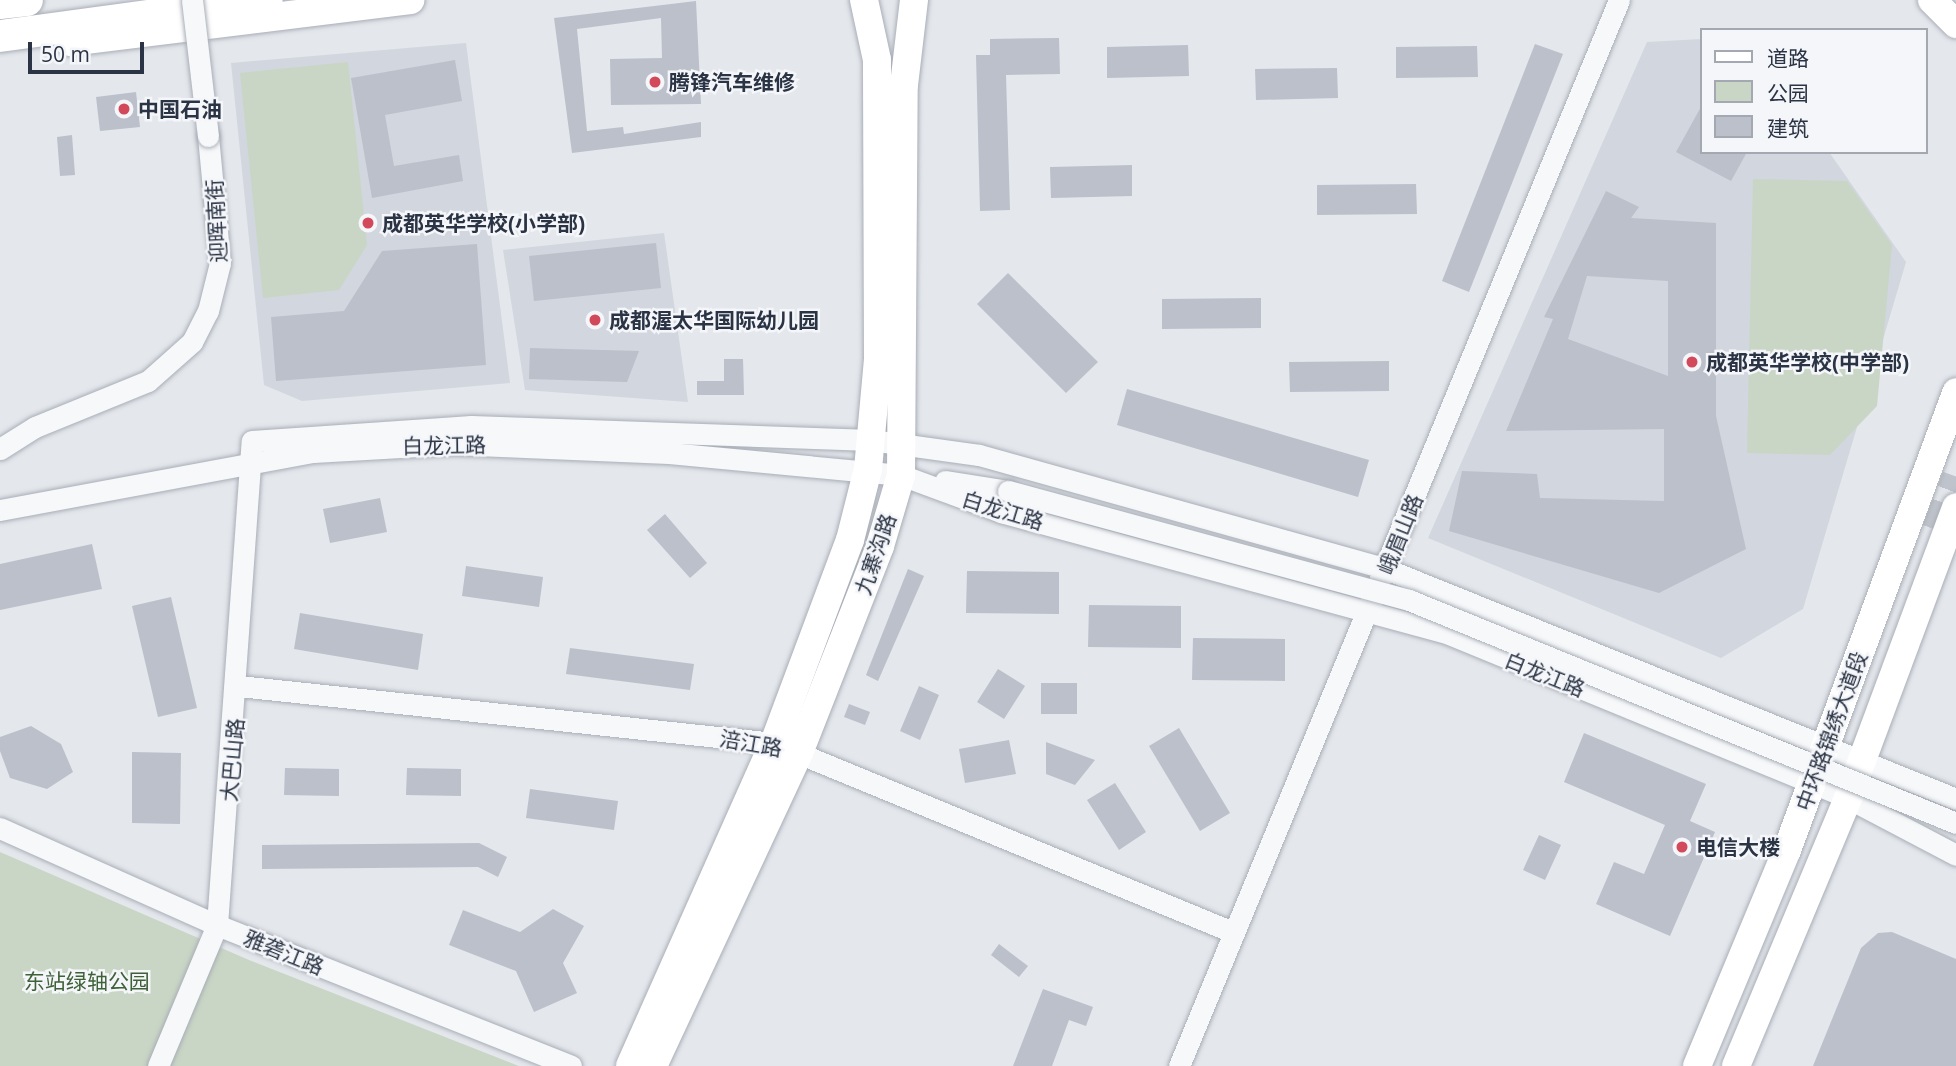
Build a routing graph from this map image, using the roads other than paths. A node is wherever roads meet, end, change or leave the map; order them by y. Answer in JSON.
{"nodes":[{"id":1,"x":5,"y":0,"type":"edge"},
{"id":2,"x":27,"y":0,"type":"edge"},
{"id":3,"x":192,"y":0,"type":"edge"},
{"id":4,"x":267,"y":0,"type":"edge"},
{"id":5,"x":410,"y":0,"type":"edge"},
{"id":6,"x":864,"y":0,"type":"edge"},
{"id":7,"x":914,"y":0,"type":"edge"},
{"id":8,"x":1619,"y":0,"type":"edge"},
{"id":9,"x":1932,"y":0,"type":"edge"},
{"id":10,"x":0,"y":2,"type":"edge"},
{"id":11,"x":1956,"y":24,"type":"edge"},
{"id":12,"x":0,"y":36,"type":"edge"},
{"id":13,"x":0,"y":51,"type":"edge"},
{"id":14,"x":1956,"y":392,"type":"edge"},
{"id":15,"x":871,"y":440,"type":"junction"},
{"id":16,"x":903,"y":443,"type":"junction"},
{"id":17,"x":0,"y":449,"type":"edge"},
{"id":18,"x":251,"y":451,"type":"junction"},
{"id":19,"x":868,"y":470,"type":"junction"},
{"id":20,"x":901,"y":475,"type":"junction"},
{"id":21,"x":1956,"y":508,"type":"tunnel mouth"},
{"id":22,"x":0,"y":510,"type":"edge"},
{"id":23,"x":1386,"y":569,"type":"junction"},
{"id":24,"x":1368,"y":610,"type":"junction"},
{"id":25,"x":239,"y":686,"type":"junction"},
{"id":26,"x":1825,"y":744,"type":"junction"},
{"id":27,"x":786,"y":748,"type":"junction"},
{"id":28,"x":1862,"y":760,"type":"junction"},
{"id":29,"x":1812,"y":783,"type":"junction"},
{"id":30,"x":1848,"y":798,"type":"junction"},
{"id":31,"x":1956,"y":799,"type":"edge"},
{"id":32,"x":1956,"y":823,"type":"edge"},
{"id":33,"x":1911,"y":826,"type":"junction"},
{"id":34,"x":0,"y":828,"type":"edge"},
{"id":35,"x":1956,"y":843,"type":"edge"},
{"id":36,"x":1956,"y":855,"type":"edge"},
{"id":37,"x":217,"y":925,"type":"junction"},
{"id":38,"x":1231,"y":931,"type":"junction"},
{"id":39,"x":159,"y":1066,"type":"edge"},
{"id":40,"x":571,"y":1066,"type":"edge"},
{"id":41,"x":630,"y":1066,"type":"edge"},
{"id":42,"x":653,"y":1066,"type":"edge"},
{"id":43,"x":1179,"y":1066,"type":"edge"},
{"id":44,"x":1697,"y":1066,"type":"edge"},
{"id":45,"x":1736,"y":1066,"type":"edge"}],
"edges":[{"from":1,"to":10,"type":"main road"},
{"from":2,"to":10,"type":"highway"},
{"from":3,"to":17,"type":"street","name":"迎晖南街","bridge":true},
{"from":4,"to":12,"type":"highway"},
{"from":5,"to":13,"type":"main road"},
{"from":6,"to":15,"type":"main road","name":"九寨沟路"},
{"from":7,"to":16,"type":"main road","name":"九寨沟路"},
{"from":8,"to":23,"type":"street","name":"峨眉山路"},
{"from":9,"to":11,"type":"main road"},
{"from":14,"to":26,"type":"main road","name":"中环路锦绣大道段"},
{"from":15,"to":16,"type":"street","name":"白龙江路"},
{"from":15,"to":18,"type":"street","name":"白龙江路"},
{"from":15,"to":19,"type":"main road","name":"九寨沟路"},
{"from":16,"to":20,"type":"main road","name":"九寨沟路"},
{"from":16,"to":23,"type":"street","name":"白龙江路"},
{"from":18,"to":19,"type":"street","name":"白龙江路"},
{"from":18,"to":22,"type":"street","name":"白龙江路"},
{"from":18,"to":25,"type":"street","name":"大巴山路"},
{"from":19,"to":20,"type":"street","name":"白龙江路"},
{"from":19,"to":27,"type":"main road","name":"九寨沟路"},
{"from":20,"to":24,"type":"street","name":"白龙江路"},
{"from":20,"to":27,"type":"main road","name":"九寨沟路"},
{"from":20,"to":32,"type":"street","bridge":true},
{"from":21,"to":28,"type":"main road","name":"中环路锦绣大道段"},
{"from":23,"to":24,"type":"street","name":"峨眉山路"},
{"from":23,"to":26,"type":"street","name":"白龙江路"},
{"from":24,"to":29,"type":"street","name":"白龙江路"},
{"from":24,"to":38,"type":"street","name":"峨眉山路"},
{"from":25,"to":27,"type":"street","name":"涪江路"},
{"from":25,"to":37,"type":"street","name":"大巴山路"},
{"from":26,"to":28,"type":"street","name":"白龙江路"},
{"from":26,"to":29,"type":"main road","name":"中环路锦绣大道段"},
{"from":27,"to":38,"type":"street","name":"涪江路"},
{"from":27,"to":41,"type":"main road","name":"九寨沟路"},
{"from":27,"to":42,"type":"main road","name":"九寨沟路"},
{"from":28,"to":30,"type":"main road","name":"中环路锦绣大道段"},
{"from":28,"to":31,"type":"street","name":"白龙江路"},
{"from":29,"to":30,"type":"street","name":"白龙江路"},
{"from":29,"to":44,"type":"main road","name":"中环路锦绣大道段"},
{"from":30,"to":33,"type":"street","name":"白龙江路"},
{"from":30,"to":45,"type":"main road","name":"中环路锦绣大道段"},
{"from":33,"to":35,"type":"street"},
{"from":33,"to":36,"type":"street","name":"白龙江路"},
{"from":34,"to":37,"type":"street","name":"雅砻江路"},
{"from":37,"to":39,"type":"street","name":"大巴山路"},
{"from":37,"to":40,"type":"street","name":"雅砻江路"},
{"from":38,"to":43,"type":"street","name":"峨眉山路"}]}
